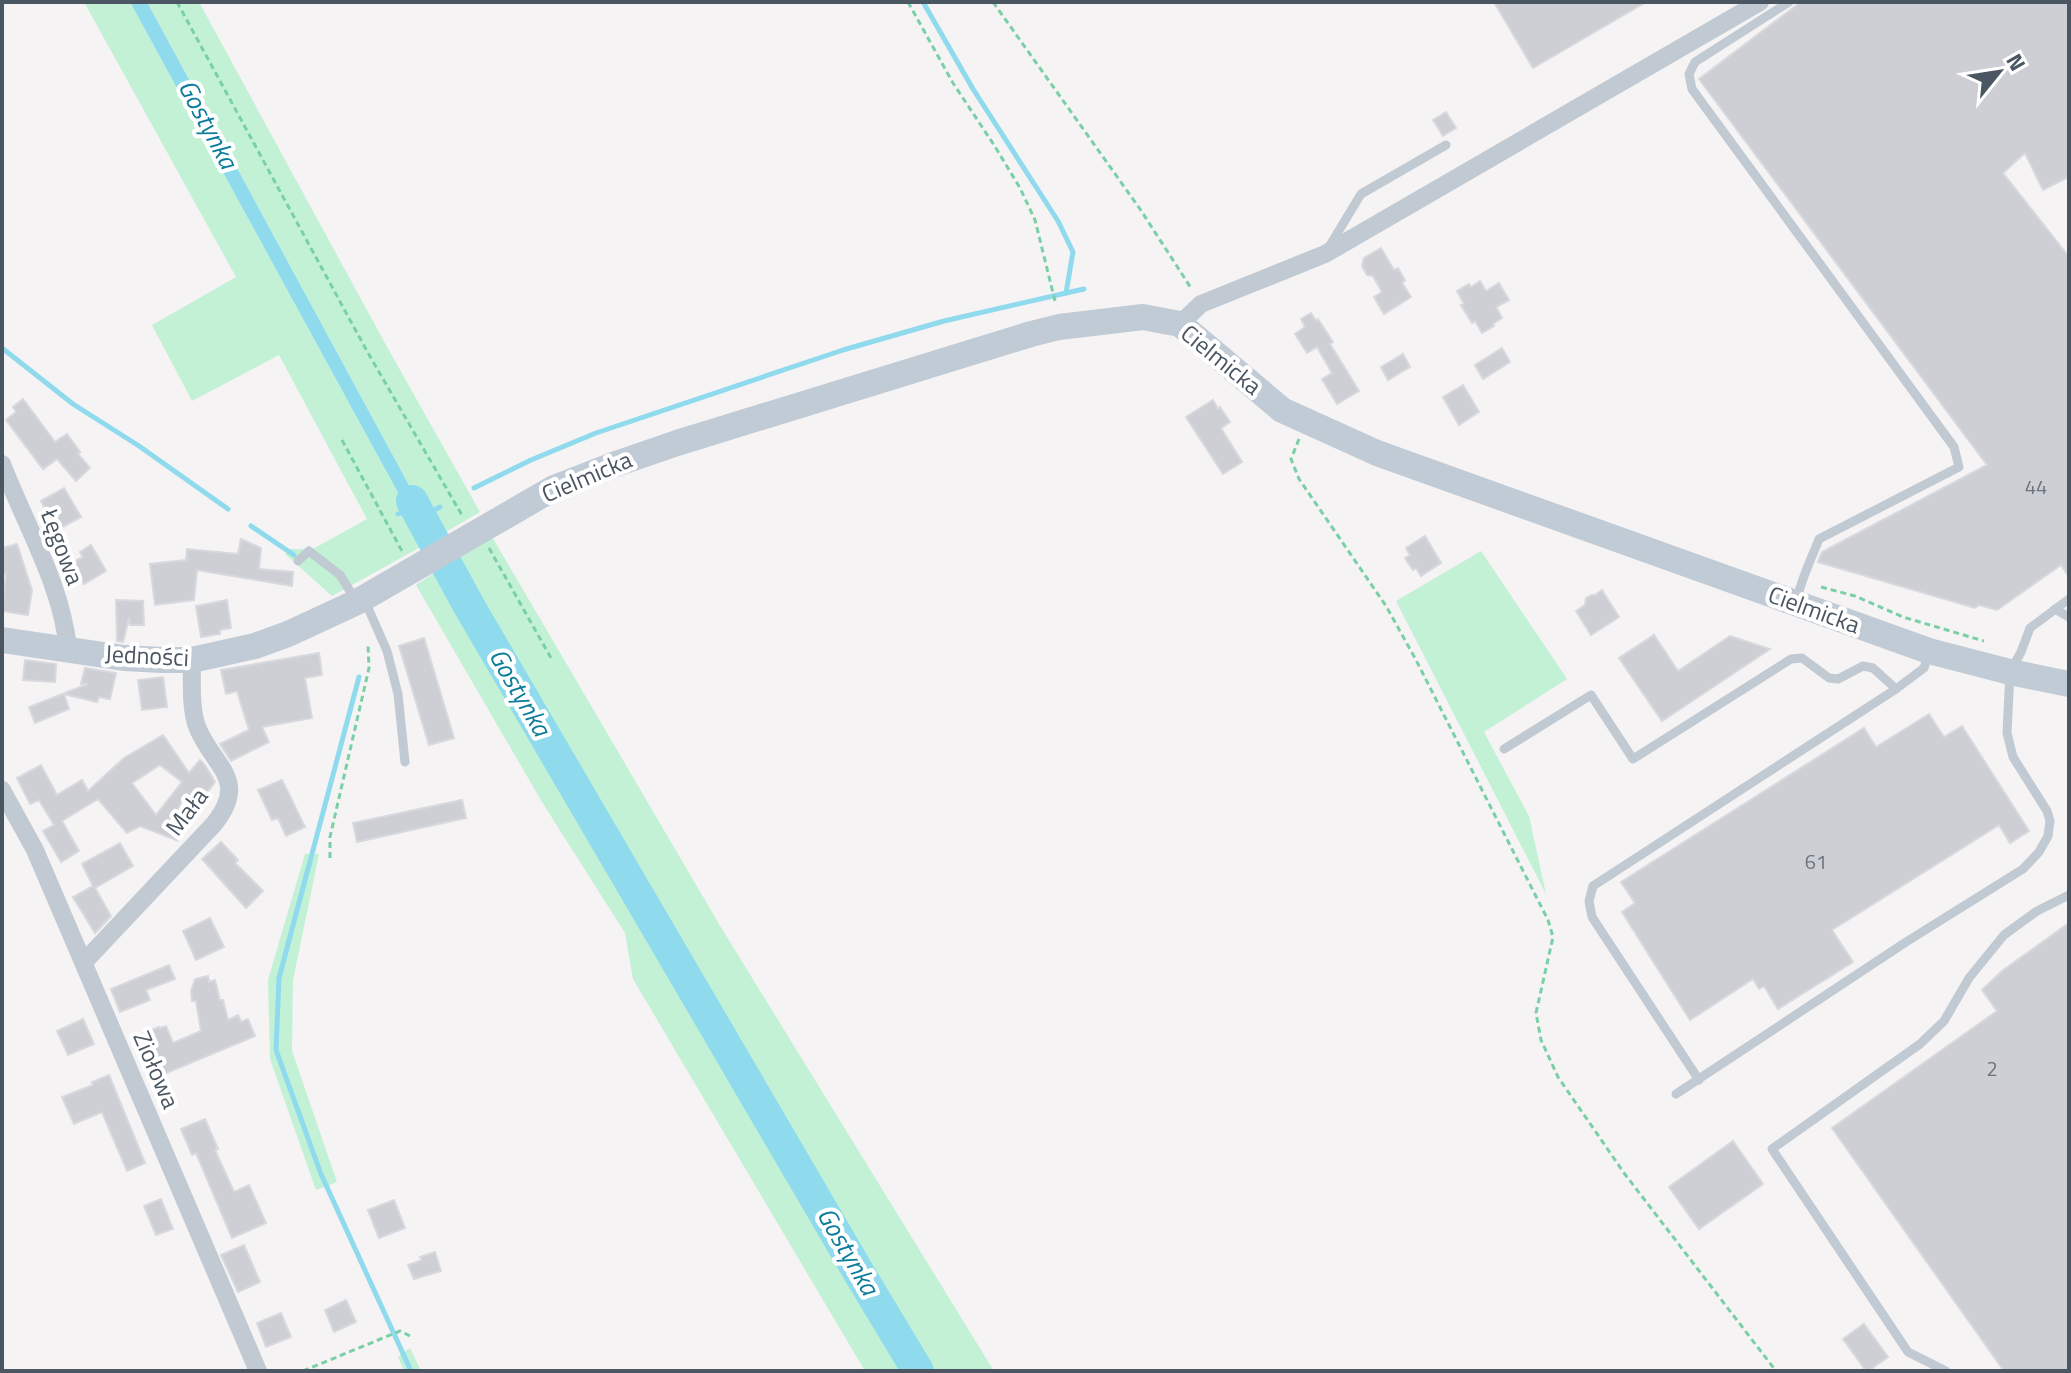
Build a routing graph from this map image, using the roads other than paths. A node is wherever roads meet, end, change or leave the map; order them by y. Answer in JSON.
{"nodes":[{"id":1,"x":1760,"y":2,"type":"edge"},
{"id":2,"x":1789,"y":2,"type":"edge"},
{"id":3,"x":1446,"y":145,"type":"dead end"},
{"id":4,"x":1325,"y":254,"type":"junction"},
{"id":5,"x":1180,"y":324,"type":"junction"},
{"id":6,"x":2,"y":464,"type":"edge"},
{"id":7,"x":298,"y":561,"type":"dead end"},
{"id":8,"x":2069,"y":599,"type":"edge"},
{"id":9,"x":360,"y":600,"type":"junction"},
{"id":10,"x":1796,"y":604,"type":"junction"},
{"id":11,"x":2055,"y":609,"type":"junction"},
{"id":12,"x":2069,"y":617,"type":"edge"},
{"id":13,"x":288,"y":634,"type":"joint"},
{"id":14,"x":2,"y":640,"type":"edge"},
{"id":15,"x":68,"y":649,"type":"junction"},
{"id":16,"x":1929,"y":651,"type":"junction"},
{"id":17,"x":192,"y":660,"type":"junction"},
{"id":18,"x":2010,"y":672,"type":"junction"},
{"id":19,"x":2069,"y":684,"type":"edge"},
{"id":20,"x":1896,"y":689,"type":"junction"},
{"id":21,"x":1504,"y":749,"type":"dead end"},
{"id":22,"x":405,"y":762,"type":"dead end"},
{"id":23,"x":2,"y":790,"type":"edge"},
{"id":24,"x":2069,"y":895,"type":"edge"},
{"id":25,"x":84,"y":962,"type":"junction"},
{"id":26,"x":1699,"y":1080,"type":"junction"},
{"id":27,"x":1676,"y":1094,"type":"dead end"},
{"id":28,"x":258,"y":1371,"type":"edge"},
{"id":29,"x":1946,"y":1371,"type":"edge"}],
"edges":[{"from":1,"to":4,"type":"street"},
{"from":2,"to":10,"type":"lane"},
{"from":3,"to":4,"type":"lane"},
{"from":4,"to":5,"type":"street"},
{"from":5,"to":9,"type":"street","name":"Cielmicka"},
{"from":5,"to":10,"type":"street","name":"Cielmicka"},
{"from":6,"to":15,"type":"street","name":"Łęgowa"},
{"from":7,"to":9,"type":"lane"},
{"from":8,"to":11,"type":"lane"},
{"from":9,"to":13,"type":"street","name":"Cielmicka"},
{"from":9,"to":22,"type":"lane"},
{"from":10,"to":16,"type":"street","name":"Cielmicka"},
{"from":11,"to":12,"type":"lane"},
{"from":11,"to":18,"type":"lane"},
{"from":13,"to":17,"type":"street","name":"Jedności"},
{"from":14,"to":15,"type":"street","name":"Jedności"},
{"from":15,"to":17,"type":"street","name":"Jedności"},
{"from":16,"to":18,"type":"street","name":"Cielmicka"},
{"from":16,"to":20,"type":"lane"},
{"from":17,"to":25,"type":"street","name":"Mała"},
{"from":18,"to":19,"type":"street","name":"Cielmicka"},
{"from":18,"to":26,"type":"lane"},
{"from":20,"to":21,"type":"lane"},
{"from":20,"to":26,"type":"lane"},
{"from":23,"to":25,"type":"street","name":"Ziołowa"},
{"from":24,"to":29,"type":"lane"},
{"from":25,"to":28,"type":"street","name":"Ziołowa"},
{"from":26,"to":27,"type":"lane"}]}
